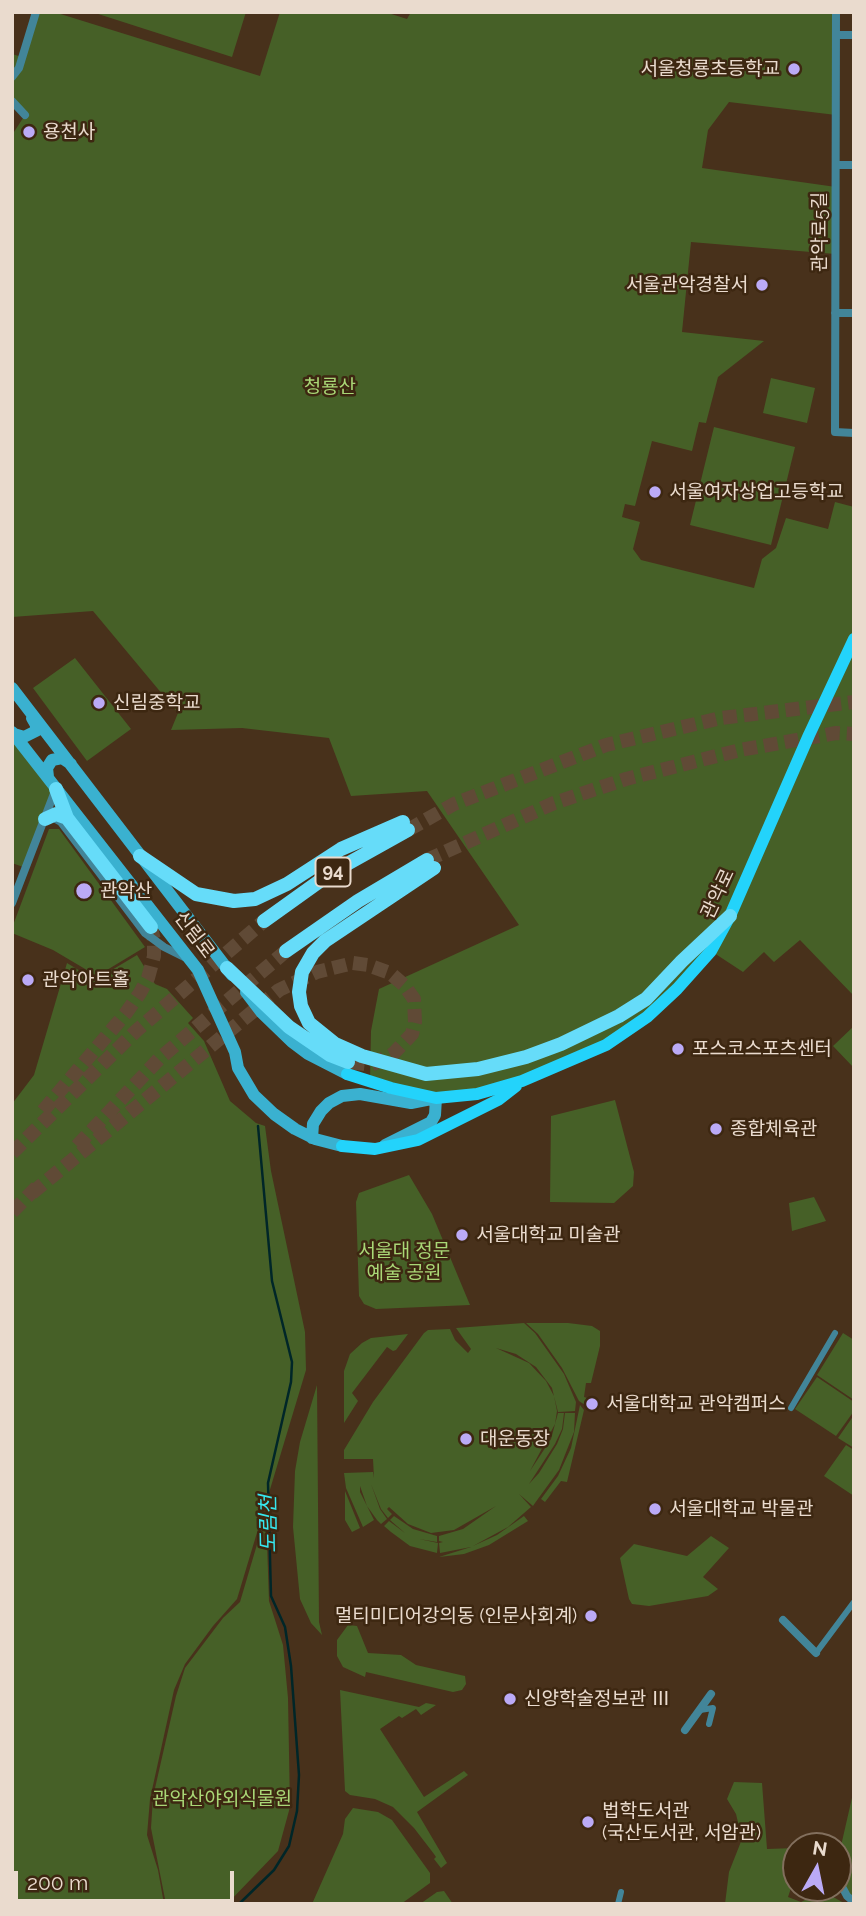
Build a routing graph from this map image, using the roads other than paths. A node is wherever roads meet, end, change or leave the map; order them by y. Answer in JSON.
{"nodes":[{"id":1,"x":36,"y":12,"type":"edge"},
{"id":2,"x":836,"y":12,"type":"edge"},
{"id":3,"x":836,"y":35,"type":"junction"},
{"id":4,"x":854,"y":35,"type":"edge"},
{"id":5,"x":12,"y":54,"type":"edge"},
{"id":6,"x":22,"y":57,"type":"junction"},
{"id":7,"x":12,"y":77,"type":"edge"},
{"id":8,"x":12,"y":101,"type":"edge"},
{"id":9,"x":25,"y":115,"type":"dead end"},
{"id":10,"x":836,"y":165,"type":"junction"},
{"id":11,"x":854,"y":165,"type":"edge"},
{"id":12,"x":835,"y":313,"type":"junction"},
{"id":13,"x":854,"y":313,"type":"edge"},
{"id":14,"x":854,"y":433,"type":"edge"},
{"id":15,"x":854,"y":639,"type":"edge"},
{"id":16,"x":12,"y":688,"type":"edge"},
{"id":17,"x":26,"y":705,"type":"junction"},
{"id":18,"x":13,"y":733,"type":"edge"},
{"id":19,"x":72,"y":764,"type":"junction"},
{"id":20,"x":52,"y":783,"type":"junction"},
{"id":21,"x":67,"y":818,"type":"junction"},
{"id":22,"x":44,"y":819,"type":"junction"},
{"id":23,"x":140,"y":856,"type":"junction"},
{"id":24,"x":13,"y":900,"type":"edge"},
{"id":25,"x":730,"y":916,"type":"junction"},
{"id":26,"x":264,"y":921,"type":"tunnel mouth"},
{"id":27,"x":151,"y":927,"type":"tunnel mouth"},
{"id":28,"x":286,"y":951,"type":"tunnel mouth"},
{"id":29,"x":188,"y":958,"type":"junction"},
{"id":30,"x":227,"y":968,"type":"joint"},
{"id":31,"x":348,"y":1068,"type":"joint"},
{"id":32,"x":522,"y":1081,"type":"junction"},
{"id":33,"x":436,"y":1098,"type":"junction"},
{"id":34,"x":312,"y":1138,"type":"junction"},
{"id":35,"x":342,"y":1146,"type":"joint"},
{"id":36,"x":375,"y":1149,"type":"junction"},
{"id":37,"x":835,"y":1333,"type":"dead end"},
{"id":38,"x":791,"y":1408,"type":"dead end"},
{"id":39,"x":854,"y":1602,"type":"edge"},
{"id":40,"x":783,"y":1620,"type":"dead end"},
{"id":41,"x":816,"y":1653,"type":"joint"},
{"id":42,"x":711,"y":1694,"type":"dead end"},
{"id":43,"x":700,"y":1710,"type":"junction"},
{"id":44,"x":709,"y":1724,"type":"dead end"},
{"id":45,"x":685,"y":1730,"type":"dead end"},
{"id":46,"x":621,"y":1892,"type":"dead end"},
{"id":47,"x":618,"y":1904,"type":"edge"}],
"edges":[{"from":1,"to":6,"type":"street"},
{"from":2,"to":3,"type":"street","name":"관악로5길"},
{"from":3,"to":4,"type":"street"},
{"from":3,"to":10,"type":"street","name":"관악로5길"},
{"from":5,"to":6,"type":"street"},
{"from":6,"to":7,"type":"street"},
{"from":8,"to":9,"type":"street"},
{"from":10,"to":11,"type":"street"},
{"from":10,"to":12,"type":"street","name":"관악로5길"},
{"from":12,"to":13,"type":"street"},
{"from":12,"to":14,"type":"street","name":"관악로5길"},
{"from":15,"to":25,"type":"main road","name":"관악로"},
{"from":16,"to":17,"type":"main road","name":"신림로"},
{"from":17,"to":18,"type":"main road"},
{"from":17,"to":19,"type":"main road","name":"신림로"},
{"from":18,"to":20,"type":"main road","name":"신림로"},
{"from":19,"to":20,"type":"main road"},
{"from":19,"to":23,"type":"main road","name":"신림로"},
{"from":20,"to":21,"type":"highway"},
{"from":20,"to":22,"type":"street"},
{"from":20,"to":29,"type":"main road","name":"신림로"},
{"from":21,"to":22,"type":"highway"},
{"from":21,"to":27,"type":"highway"},
{"from":22,"to":24,"type":"street"},
{"from":22,"to":29,"type":"street"},
{"from":23,"to":26,"type":"highway","number":"94"},
{"from":23,"to":30,"type":"main road","name":"신림로"},
{"from":25,"to":28,"type":"highway","number":"94"},
{"from":25,"to":32,"type":"main road","name":"관악로"},
{"from":29,"to":34,"type":"main road","name":"신림로"},
{"from":30,"to":31,"type":"highway"},
{"from":31,"to":33,"type":"main road","name":"관악로"},
{"from":32,"to":33,"type":"main road","name":"관악로"},
{"from":32,"to":36,"type":"main road","name":"관악로"},
{"from":33,"to":34,"type":"main road"},
{"from":33,"to":36,"type":"main road"},
{"from":34,"to":35,"type":"main road","name":"신림로"},
{"from":35,"to":36,"type":"main road","name":"관악로"},
{"from":37,"to":38,"type":"street"},
{"from":39,"to":41,"type":"street"},
{"from":40,"to":41,"type":"street"},
{"from":42,"to":43,"type":"street"},
{"from":43,"to":44,"type":"street"},
{"from":43,"to":45,"type":"street"},
{"from":46,"to":47,"type":"street"}]}
